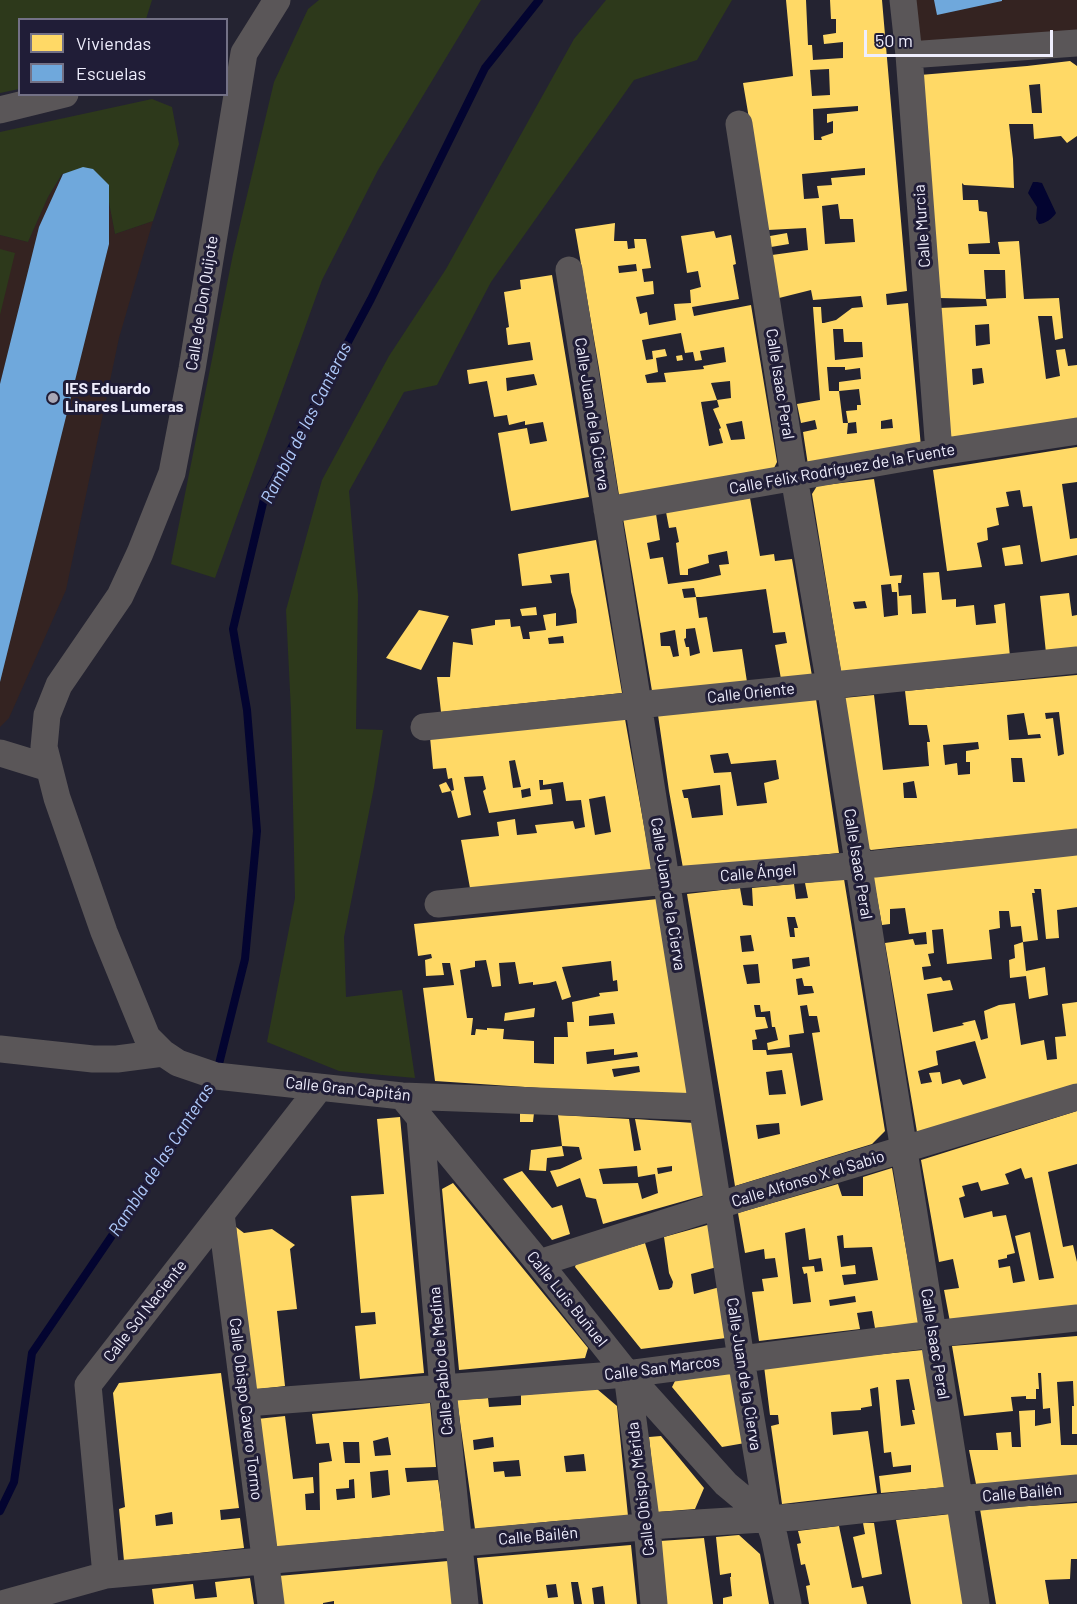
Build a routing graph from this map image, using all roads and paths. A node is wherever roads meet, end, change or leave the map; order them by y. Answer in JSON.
{"nodes":[{"id":1,"x":277,"y":0,"type":"edge"},
{"id":2,"x":903,"y":0,"type":"edge"},
{"id":3,"x":1077,"y":43,"type":"edge"},
{"id":4,"x":235,"y":55,"type":"edge"},
{"id":5,"x":909,"y":55,"type":"junction"},
{"id":6,"x":57,"y":96,"type":"edge"},
{"id":7,"x":0,"y":110,"type":"edge"},
{"id":8,"x":739,"y":124,"type":"dead end"},
{"id":9,"x":569,"y":270,"type":"dead end"},
{"id":10,"x":1077,"y":431,"type":"edge"},
{"id":11,"x":939,"y":452,"type":"junction"},
{"id":12,"x":794,"y":477,"type":"junction"},
{"id":13,"x":607,"y":510,"type":"junction"},
{"id":14,"x":1077,"y":660,"type":"edge"},
{"id":15,"x":830,"y":685,"type":"junction"},
{"id":16,"x":639,"y":705,"type":"junction"},
{"id":17,"x":424,"y":727,"type":"dead end"},
{"id":18,"x":0,"y":753,"type":"edge"},
{"id":19,"x":49,"y":768,"type":"junction"},
{"id":20,"x":1077,"y":842,"type":"edge"},
{"id":21,"x":858,"y":865,"type":"junction"},
{"id":22,"x":666,"y":882,"type":"junction"},
{"id":23,"x":438,"y":904,"type":"dead end"},
{"id":24,"x":0,"y":1049,"type":"edge"},
{"id":25,"x":163,"y":1053,"type":"junction"},
{"id":26,"x":320,"y":1087,"type":"junction"},
{"id":27,"x":402,"y":1096,"type":"junction"},
{"id":28,"x":1077,"y":1097,"type":"edge"},
{"id":29,"x":702,"y":1107,"type":"junction"},
{"id":30,"x":420,"y":1118,"type":"junction"},
{"id":31,"x":903,"y":1150,"type":"junction"},
{"id":32,"x":718,"y":1206,"type":"junction"},
{"id":33,"x":221,"y":1214,"type":"junction"},
{"id":34,"x":539,"y":1263,"type":"junction"},
{"id":35,"x":1077,"y":1318,"type":"edge"},
{"id":36,"x":933,"y":1334,"type":"junction"},
{"id":37,"x":741,"y":1359,"type":"junction"},
{"id":38,"x":627,"y":1374,"type":"junction"},
{"id":39,"x":443,"y":1389,"type":"junction"},
{"id":40,"x":246,"y":1403,"type":"junction"},
{"id":41,"x":1077,"y":1488,"type":"edge"},
{"id":42,"x":959,"y":1499,"type":"junction"},
{"id":43,"x":768,"y":1519,"type":"junction"},
{"id":44,"x":647,"y":1527,"type":"junction"},
{"id":45,"x":458,"y":1544,"type":"junction"},
{"id":46,"x":266,"y":1561,"type":"junction"},
{"id":47,"x":106,"y":1575,"type":"junction"},
{"id":48,"x":2,"y":1604,"type":"edge"},
{"id":49,"x":272,"y":1604,"type":"edge"},
{"id":50,"x":465,"y":1604,"type":"edge"},
{"id":51,"x":654,"y":1604,"type":"edge"},
{"id":52,"x":788,"y":1604,"type":"edge"},
{"id":53,"x":976,"y":1604,"type":"edge"}],
"edges":[{"from":1,"to":4,"type":"street","name":"Calle de Don Quijote"},
{"from":2,"to":5,"type":"street","name":"Calle Murcia"},
{"from":3,"to":5,"type":"street"},
{"from":4,"to":19,"type":"street","name":"Calle de Don Quijote"},
{"from":5,"to":11,"type":"street","name":"Calle Murcia"},
{"from":6,"to":7,"type":"street"},
{"from":8,"to":12,"type":"street","name":"Calle Isaac Peral"},
{"from":9,"to":13,"type":"street","name":"Calle Juan de la Cierva"},
{"from":10,"to":11,"type":"street","name":"Calle Félix Rodríguez de la Fuente"},
{"from":11,"to":12,"type":"street","name":"Calle Félix Rodríguez de la Fuente"},
{"from":12,"to":13,"type":"street","name":"Calle Félix Rodríguez de la Fuente"},
{"from":12,"to":15,"type":"street","name":"Calle Isaac Peral"},
{"from":13,"to":16,"type":"street","name":"Calle Juan de la Cierva"},
{"from":14,"to":15,"type":"street","name":"Calle Oriente"},
{"from":15,"to":16,"type":"street","name":"Calle Oriente"},
{"from":15,"to":21,"type":"street","name":"Calle Isaac Peral"},
{"from":16,"to":17,"type":"street","name":"Calle Oriente"},
{"from":16,"to":22,"type":"street","name":"Calle Juan de la Cierva"},
{"from":18,"to":19,"type":"street"},
{"from":19,"to":25,"type":"street","name":"Calle de Don Quijote"},
{"from":20,"to":21,"type":"street","name":"Calle Ángel"},
{"from":21,"to":22,"type":"street","name":"Calle Ángel"},
{"from":21,"to":31,"type":"street","name":"Calle Isaac Peral"},
{"from":22,"to":23,"type":"street","name":"Calle Ángel"},
{"from":22,"to":29,"type":"street","name":"Calle Juan de la Cierva"},
{"from":24,"to":25,"type":"street"},
{"from":25,"to":26,"type":"street","name":"Calle Gran Capitán"},
{"from":26,"to":27,"type":"street","name":"Calle Gran Capitán"},
{"from":26,"to":33,"type":"street","name":"Calle Sol Naciente"},
{"from":27,"to":29,"type":"street","name":"Calle Gran Capitán"},
{"from":27,"to":30,"type":"street","name":"Calle Luis Buñuel"},
{"from":28,"to":31,"type":"street","name":"Calle Alfonso X el Sabio"},
{"from":29,"to":32,"type":"street","name":"Calle Juan de la Cierva"},
{"from":30,"to":34,"type":"street","name":"Calle Luis Buñuel"},
{"from":30,"to":39,"type":"street","name":"Calle Pablo de Medina"},
{"from":31,"to":32,"type":"street","name":"Calle Alfonso X el Sabio"},
{"from":31,"to":36,"type":"street","name":"Calle Isaac Peral"},
{"from":32,"to":34,"type":"street","name":"Calle Alfonso X el Sabio"},
{"from":32,"to":37,"type":"street","name":"Calle Juan de la Cierva"},
{"from":33,"to":40,"type":"street","name":"Calle Obispo Cavero Tormo"},
{"from":33,"to":47,"type":"street","name":"Calle Sol Naciente"},
{"from":34,"to":38,"type":"street","name":"Calle Luis Buñuel"},
{"from":35,"to":36,"type":"street","name":"Calle San Marcos"},
{"from":36,"to":37,"type":"street","name":"Calle San Marcos"},
{"from":36,"to":42,"type":"street","name":"Calle Isaac Peral"},
{"from":37,"to":38,"type":"street","name":"Calle San Marcos"},
{"from":37,"to":43,"type":"street","name":"Calle Juan de la Cierva"},
{"from":38,"to":39,"type":"street","name":"Calle San Marcos"},
{"from":38,"to":43,"type":"street","name":"Calle Luis Buñuel"},
{"from":38,"to":44,"type":"street","name":"Calle Obispo Mérida"},
{"from":39,"to":40,"type":"street","name":"Calle San Marcos"},
{"from":39,"to":45,"type":"street","name":"Calle Pablo de Medina"},
{"from":40,"to":46,"type":"street","name":"Calle Obispo Cavero Tormo"},
{"from":41,"to":42,"type":"street","name":"Calle Bailén"},
{"from":42,"to":43,"type":"street","name":"Calle Bailén"},
{"from":42,"to":53,"type":"street","name":"Calle Isaac Peral"},
{"from":43,"to":44,"type":"street","name":"Calle Bailén"},
{"from":43,"to":52,"type":"street","name":"Calle Juan de la Cierva"},
{"from":44,"to":45,"type":"street","name":"Calle Bailén"},
{"from":44,"to":51,"type":"street","name":"Calle Obispo Mérida"},
{"from":45,"to":46,"type":"street","name":"Calle Bailén"},
{"from":45,"to":50,"type":"street","name":"Calle Pablo de Medina"},
{"from":46,"to":47,"type":"street","name":"Calle Bailén"},
{"from":46,"to":49,"type":"street","name":"Calle Obispo Cavero Tormo"},
{"from":47,"to":48,"type":"street","name":"Calle Bailén"}]}
